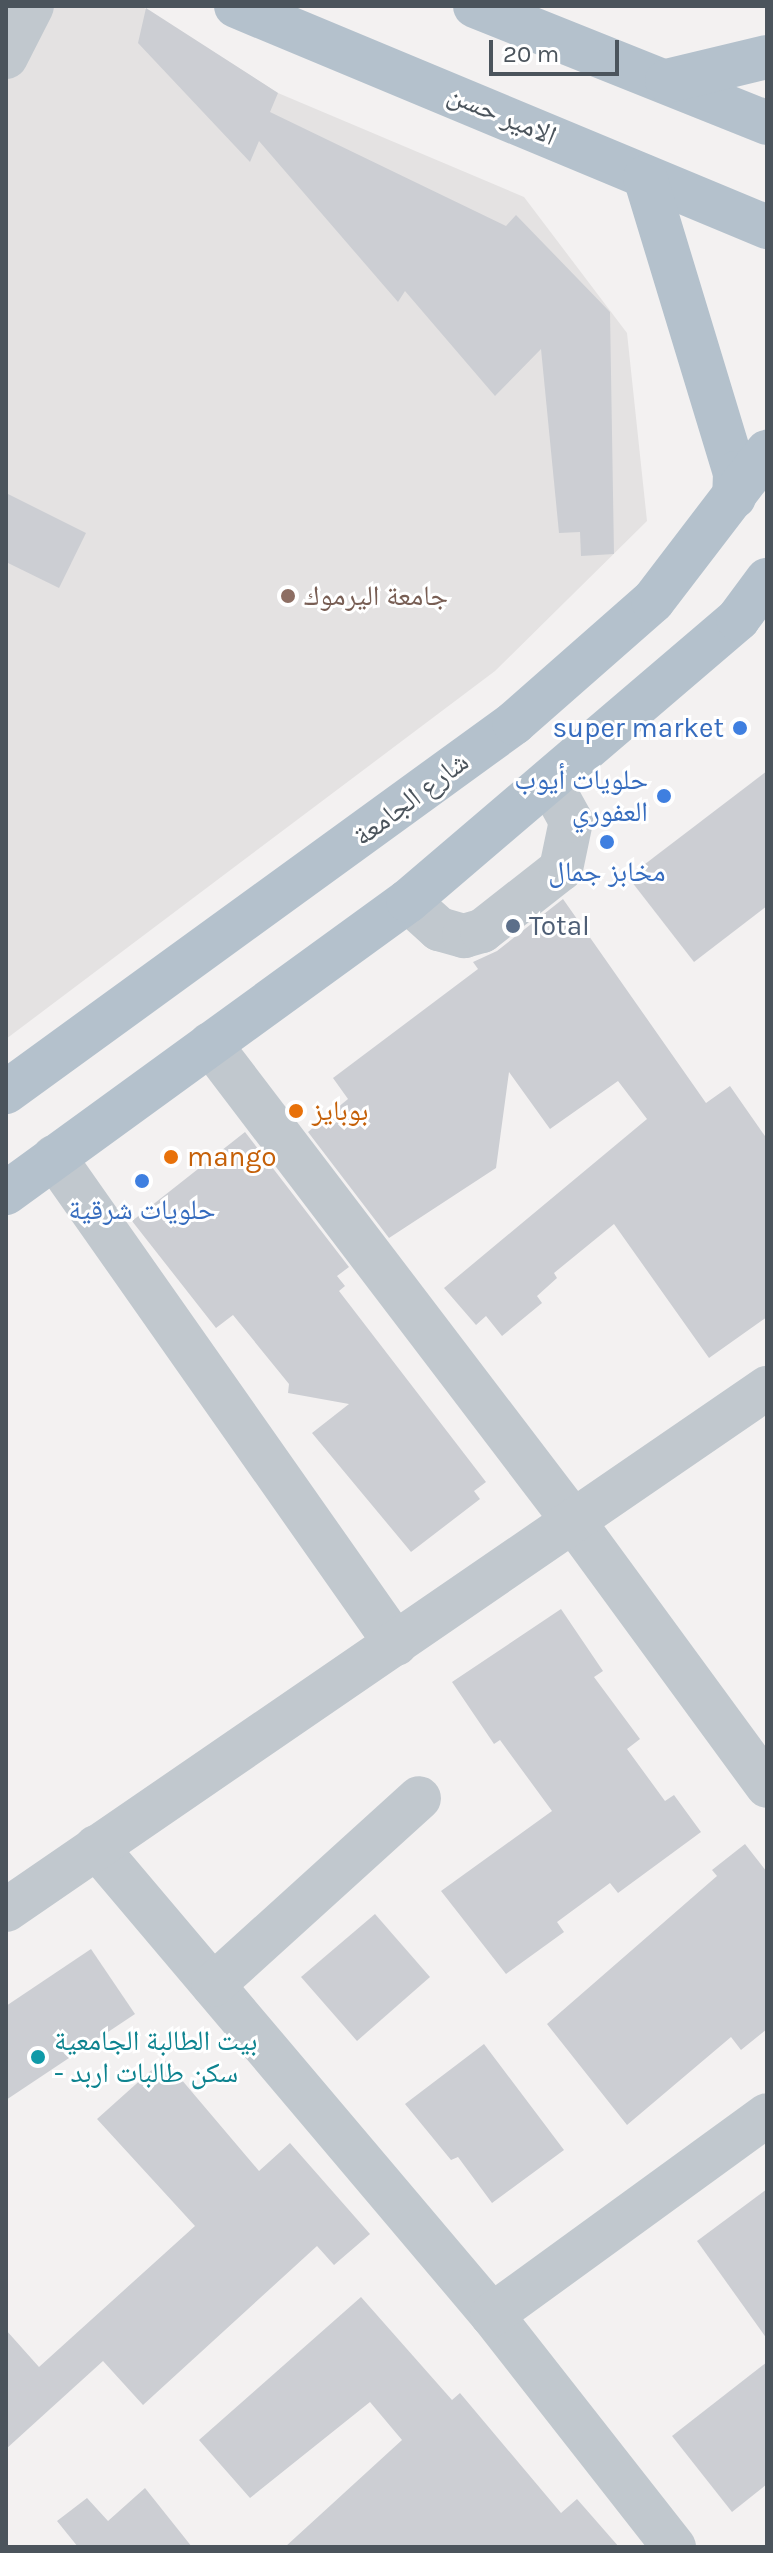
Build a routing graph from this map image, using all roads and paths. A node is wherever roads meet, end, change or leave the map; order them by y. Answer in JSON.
{"nodes":[{"id":1,"x":32,"y":6,"type":"edge"},
{"id":2,"x":236,"y":6,"type":"edge"},
{"id":3,"x":475,"y":6,"type":"edge"},
{"id":4,"x":6,"y":57,"type":"edge"},
{"id":5,"x":767,"y":57,"type":"edge"},
{"id":6,"x":667,"y":81,"type":"junction"},
{"id":7,"x":767,"y":123,"type":"edge"},
{"id":8,"x":645,"y":177,"type":"junction"},
{"id":9,"x":767,"y":227,"type":"edge"},
{"id":10,"x":767,"y":452,"type":"edge"},
{"id":11,"x":734,"y":497,"type":"junction"},
{"id":12,"x":767,"y":580,"type":"edge"},
{"id":13,"x":752,"y":611,"type":"edge"},
{"id":14,"x":550,"y":783,"type":"junction"},
{"id":15,"x":408,"y":901,"type":"junction"},
{"id":16,"x":210,"y":1044,"type":"junction"},
{"id":17,"x":6,"y":1092,"type":"edge"},
{"id":18,"x":54,"y":1157,"type":"junction"},
{"id":19,"x":6,"y":1193,"type":"edge"},
{"id":20,"x":767,"y":1388,"type":"edge"},
{"id":21,"x":574,"y":1522,"type":"junction"},
{"id":22,"x":396,"y":1644,"type":"junction"},
{"id":23,"x":767,"y":1786,"type":"edge"},
{"id":24,"x":419,"y":1798,"type":"dead end"},
{"id":25,"x":96,"y":1847,"type":"junction"},
{"id":26,"x":6,"y":1910,"type":"edge"},
{"id":27,"x":213,"y":1985,"type":"junction"},
{"id":28,"x":767,"y":2115,"type":"edge"},
{"id":29,"x":492,"y":2315,"type":"junction"},
{"id":30,"x":674,"y":2547,"type":"edge"}],
"edges":[{"from":1,"to":4,"type":"street"},
{"from":2,"to":8,"type":"main road","name":"الامير حسن"},
{"from":3,"to":6,"type":"main road"},
{"from":5,"to":6,"type":"main road"},
{"from":6,"to":7,"type":"main road"},
{"from":8,"to":9,"type":"main road","name":"الامير حسن"},
{"from":8,"to":11,"type":"main road"},
{"from":10,"to":11,"type":"main road","name":"شارع الجامعة"},
{"from":11,"to":17,"type":"main road","name":"شارع الجامعة"},
{"from":12,"to":13,"type":"main road"},
{"from":13,"to":14,"type":"main road"},
{"from":14,"to":15,"type":"main road"},
{"from":14,"to":15,"type":"street"},
{"from":15,"to":16,"type":"main road"},
{"from":16,"to":18,"type":"main road"},
{"from":16,"to":21,"type":"street"},
{"from":18,"to":19,"type":"main road"},
{"from":18,"to":22,"type":"street"},
{"from":20,"to":21,"type":"street"},
{"from":21,"to":22,"type":"street"},
{"from":21,"to":23,"type":"street"},
{"from":22,"to":25,"type":"street"},
{"from":24,"to":27,"type":"street"},
{"from":25,"to":26,"type":"street"},
{"from":25,"to":27,"type":"street"},
{"from":27,"to":29,"type":"street"},
{"from":28,"to":29,"type":"street"},
{"from":29,"to":30,"type":"street"}]}
